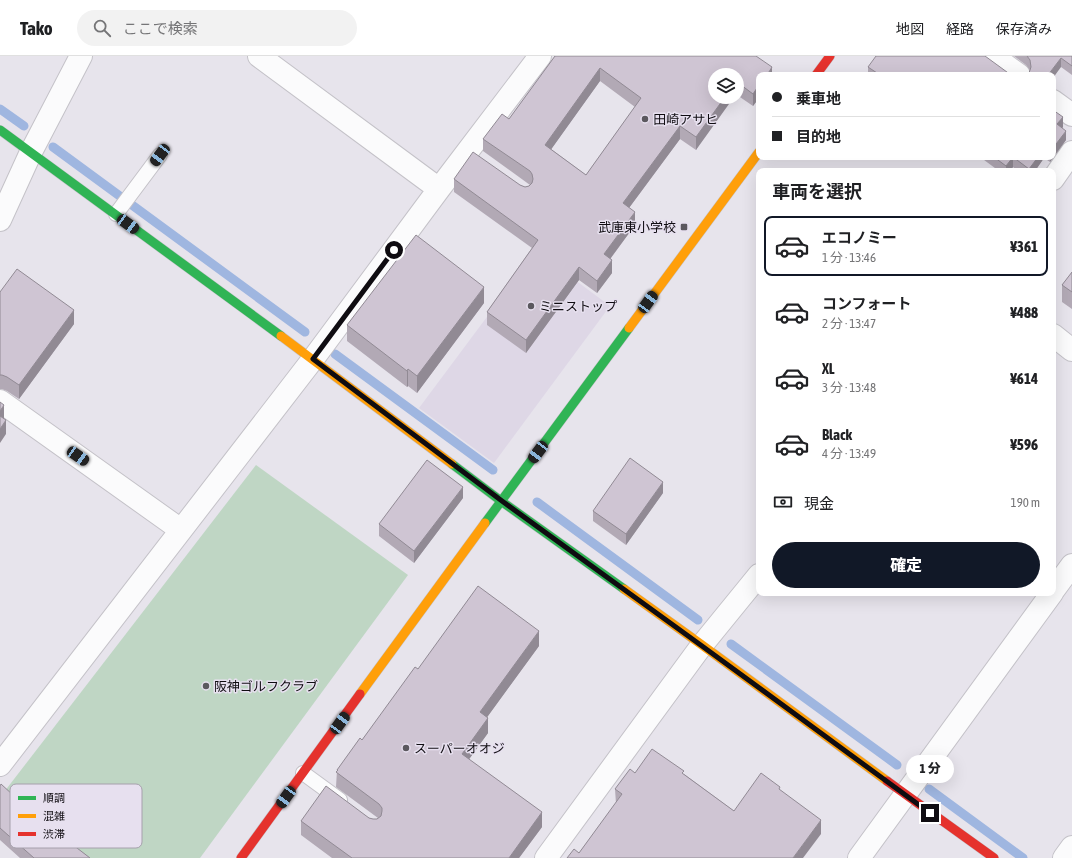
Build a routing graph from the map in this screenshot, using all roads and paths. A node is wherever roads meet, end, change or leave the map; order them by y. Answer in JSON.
{"nodes":[{"id":1,"x":81,"y":56,"type":"edge"},
{"id":2,"x":260,"y":56,"type":"edge"},
{"id":3,"x":540,"y":56,"type":"edge"},
{"id":4,"x":830,"y":56,"type":"edge"},
{"id":5,"x":993,"y":56,"type":"edge"},
{"id":6,"x":818,"y":72,"type":"edge"},
{"id":7,"x":1015,"y":72,"type":"edge"},
{"id":8,"x":1056,"y":103,"type":"edge"},
{"id":9,"x":1072,"y":115,"type":"edge"},
{"id":10,"x":0,"y":130,"type":"edge"},
{"id":11,"x":31,"y":152,"type":"junction"},
{"id":12,"x":1072,"y":152,"type":"edge"},
{"id":13,"x":160,"y":155,"type":"dead end"},
{"id":14,"x":756,"y":156,"type":"edge"},
{"id":15,"x":1056,"y":175,"type":"edge"},
{"id":16,"x":439,"y":189,"type":"junction"},
{"id":17,"x":119,"y":211,"type":"junction"},
{"id":18,"x":0,"y":220,"type":"edge"},
{"id":19,"x":1056,"y":337,"type":"edge"},
{"id":20,"x":1072,"y":350,"type":"edge"},
{"id":21,"x":313,"y":359,"type":"junction"},
{"id":22,"x":0,"y":401,"type":"edge"},
{"id":23,"x":502,"y":501,"type":"junction"},
{"id":24,"x":181,"y":530,"type":"junction"},
{"id":25,"x":1072,"y":565,"type":"edge"},
{"id":26,"x":756,"y":579,"type":"edge"},
{"id":27,"x":1056,"y":587,"type":"edge"},
{"id":28,"x":1049,"y":596,"type":"edge"},
{"id":29,"x":702,"y":646,"type":"junction"},
{"id":30,"x":0,"y":765,"type":"edge"},
{"id":31,"x":303,"y":773,"type":"junction"},
{"id":32,"x":905,"y":795,"type":"junction"},
{"id":33,"x":348,"y":806,"type":"edge"},
{"id":34,"x":1072,"y":847,"type":"edge"},
{"id":35,"x":241,"y":858,"type":"edge"},
{"id":36,"x":546,"y":858,"type":"edge"},
{"id":37,"x":859,"y":858,"type":"edge"},
{"id":38,"x":994,"y":858,"type":"edge"},
{"id":39,"x":1064,"y":858,"type":"edge"}],
"edges":[{"from":1,"to":11,"type":"street"},
{"from":2,"to":16,"type":"street"},
{"from":3,"to":16,"type":"street"},
{"from":4,"to":6,"type":"street"},
{"from":5,"to":7,"type":"street"},
{"from":8,"to":9,"type":"street"},
{"from":10,"to":11,"type":"street"},
{"from":11,"to":17,"type":"street"},
{"from":11,"to":18,"type":"street"},
{"from":12,"to":15,"type":"street"},
{"from":13,"to":17,"type":"lane"},
{"from":14,"to":23,"type":"street"},
{"from":16,"to":21,"type":"street"},
{"from":17,"to":21,"type":"street"},
{"from":19,"to":20,"type":"street"},
{"from":21,"to":23,"type":"street"},
{"from":21,"to":24,"type":"street"},
{"from":22,"to":24,"type":"street"},
{"from":23,"to":29,"type":"street"},
{"from":23,"to":31,"type":"street"},
{"from":24,"to":30,"type":"street"},
{"from":25,"to":27,"type":"street"},
{"from":26,"to":29,"type":"street"},
{"from":28,"to":32,"type":"street"},
{"from":29,"to":32,"type":"street"},
{"from":29,"to":36,"type":"street"},
{"from":31,"to":33,"type":"lane"},
{"from":31,"to":35,"type":"street"},
{"from":32,"to":37,"type":"street"},
{"from":32,"to":38,"type":"street"},
{"from":34,"to":39,"type":"street"}]}
